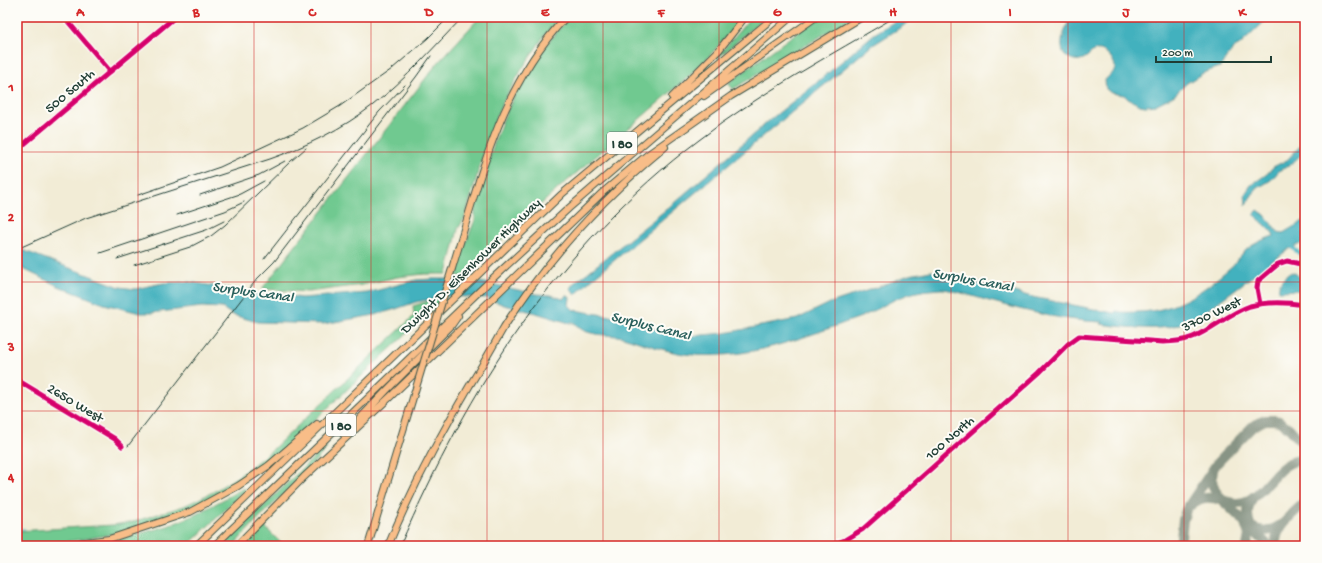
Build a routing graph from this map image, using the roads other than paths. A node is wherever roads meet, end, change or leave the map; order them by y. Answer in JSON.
{"nodes":[{"id":1,"x":64,"y":17,"type":"edge"},
{"id":2,"x":174,"y":17,"type":"edge"},
{"id":3,"x":566,"y":17,"type":"edge"},
{"id":4,"x":745,"y":17,"type":"edge"},
{"id":5,"x":774,"y":17,"type":"edge"},
{"id":6,"x":791,"y":17,"type":"edge"},
{"id":7,"x":816,"y":17,"type":"edge"},
{"id":8,"x":862,"y":17,"type":"edge"},
{"id":9,"x":110,"y":71,"type":"junction"},
{"id":10,"x":731,"y":96,"type":"junction"},
{"id":11,"x":673,"y":118,"type":"junction"},
{"id":12,"x":639,"y":129,"type":"junction"},
{"id":13,"x":17,"y":150,"type":"edge"},
{"id":14,"x":467,"y":303,"type":"junction"},
{"id":15,"x":1305,"y":305,"type":"edge"},
{"id":16,"x":1079,"y":336,"type":"joint"},
{"id":17,"x":17,"y":380,"type":"edge"},
{"id":18,"x":356,"y":391,"type":"junction"},
{"id":19,"x":122,"y":446,"type":"dead end"},
{"id":20,"x":304,"y":477,"type":"junction"},
{"id":21,"x":220,"y":523,"type":"junction"},
{"id":22,"x":53,"y":546,"type":"edge"},
{"id":23,"x":193,"y":546,"type":"edge"},
{"id":24,"x":196,"y":546,"type":"edge"},
{"id":25,"x":214,"y":546,"type":"edge"},
{"id":26,"x":236,"y":546,"type":"edge"},
{"id":27,"x":368,"y":546,"type":"edge"},
{"id":28,"x":388,"y":546,"type":"edge"},
{"id":29,"x":829,"y":546,"type":"edge"}],
"edges":[{"from":1,"to":9,"type":"street"},
{"from":2,"to":9,"type":"street","name":"500 South"},
{"from":3,"to":27,"type":"highway","bridge":true},
{"from":4,"to":12,"type":"highway"},
{"from":5,"to":12,"type":"highway","name":"Dwight D. Eisenhower Highway","number":"I 80"},
{"from":6,"to":11,"type":"highway","name":"Dwight D. Eisenhower Highway","number":"I 80"},
{"from":7,"to":11,"type":"highway"},
{"from":8,"to":10,"type":"highway"},
{"from":9,"to":13,"type":"street","name":"500 South"},
{"from":10,"to":20,"type":"highway"},
{"from":10,"to":28,"type":"highway"},
{"from":11,"to":14,"type":"highway","name":"Dwight D. Eisenhower Highway","number":"I 80"},
{"from":12,"to":18,"type":"highway","name":"Dwight D. Eisenhower Highway","number":"I 80"},
{"from":14,"to":20,"type":"highway"},
{"from":14,"to":25,"type":"highway","name":"Dwight D. Eisenhower Highway","number":"I 80"},
{"from":15,"to":16,"type":"street","name":"3700 West"},
{"from":16,"to":29,"type":"street","name":"100 North"},
{"from":17,"to":19,"type":"street","name":"2650 West"},
{"from":18,"to":21,"type":"highway","name":"Dwight D. Eisenhower Highway","number":"I 80"},
{"from":18,"to":22,"type":"highway"},
{"from":20,"to":26,"type":"highway"},
{"from":21,"to":23,"type":"highway"},
{"from":21,"to":24,"type":"highway","name":"Dwight D. Eisenhower Highway","number":"I 80"}]}
